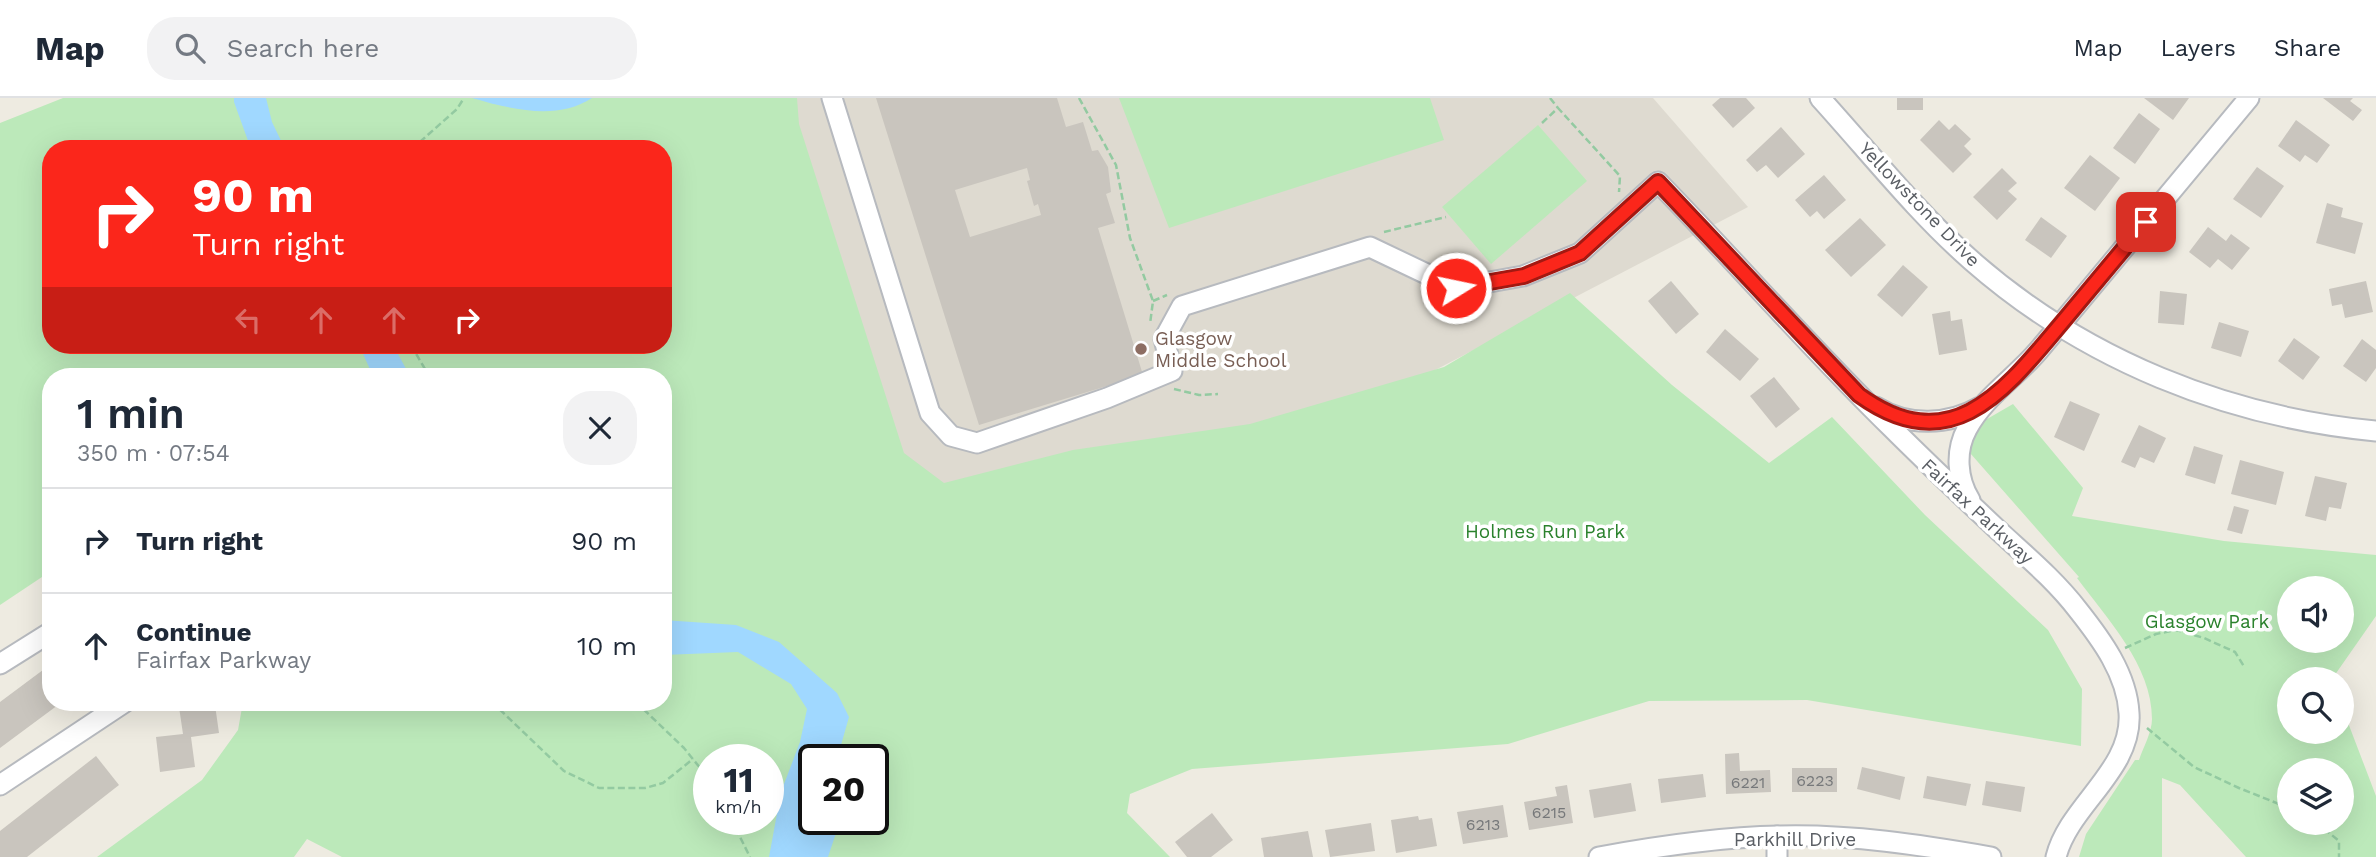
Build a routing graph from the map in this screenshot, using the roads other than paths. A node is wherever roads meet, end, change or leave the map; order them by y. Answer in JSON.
{"nodes":[{"id":1,"x":832,"y":98,"type":"edge"},
{"id":2,"x":1820,"y":98,"type":"edge"},
{"id":3,"x":2249,"y":98,"type":"edge"},
{"id":4,"x":2059,"y":326,"type":"junction"},
{"id":5,"x":1859,"y":395,"type":"junction"},
{"id":6,"x":1987,"y":402,"type":"junction"},
{"id":7,"x":2376,"y":431,"type":"edge"},
{"id":8,"x":1978,"y":512,"type":"junction"},
{"id":9,"x":42,"y":638,"type":"edge"},
{"id":10,"x":0,"y":664,"type":"edge"},
{"id":11,"x":111,"y":711,"type":"edge"},
{"id":12,"x":0,"y":785,"type":"edge"},
{"id":13,"x":1777,"y":836,"type":"junction"},
{"id":14,"x":1600,"y":857,"type":"edge"},
{"id":15,"x":1777,"y":857,"type":"edge"},
{"id":16,"x":1991,"y":857,"type":"edge"},
{"id":17,"x":2056,"y":857,"type":"edge"}],
"edges":[{"from":1,"to":5,"type":"street","name":"Fairfax Parkway"},
{"from":2,"to":4,"type":"street","name":"Yellowstone Drive"},
{"from":3,"to":4,"type":"street"},
{"from":4,"to":6,"type":"street"},
{"from":4,"to":7,"type":"street","name":"Yellowstone Drive"},
{"from":5,"to":6,"type":"street"},
{"from":5,"to":8,"type":"street","name":"Fairfax Parkway"},
{"from":6,"to":8,"type":"street"},
{"from":8,"to":17,"type":"street","name":"Fairfax Parkway"},
{"from":9,"to":10,"type":"street"},
{"from":11,"to":12,"type":"street"},
{"from":13,"to":14,"type":"street","name":"Parkhill Drive"},
{"from":13,"to":15,"type":"street"},
{"from":13,"to":16,"type":"street","name":"Parkhill Drive"}]}
